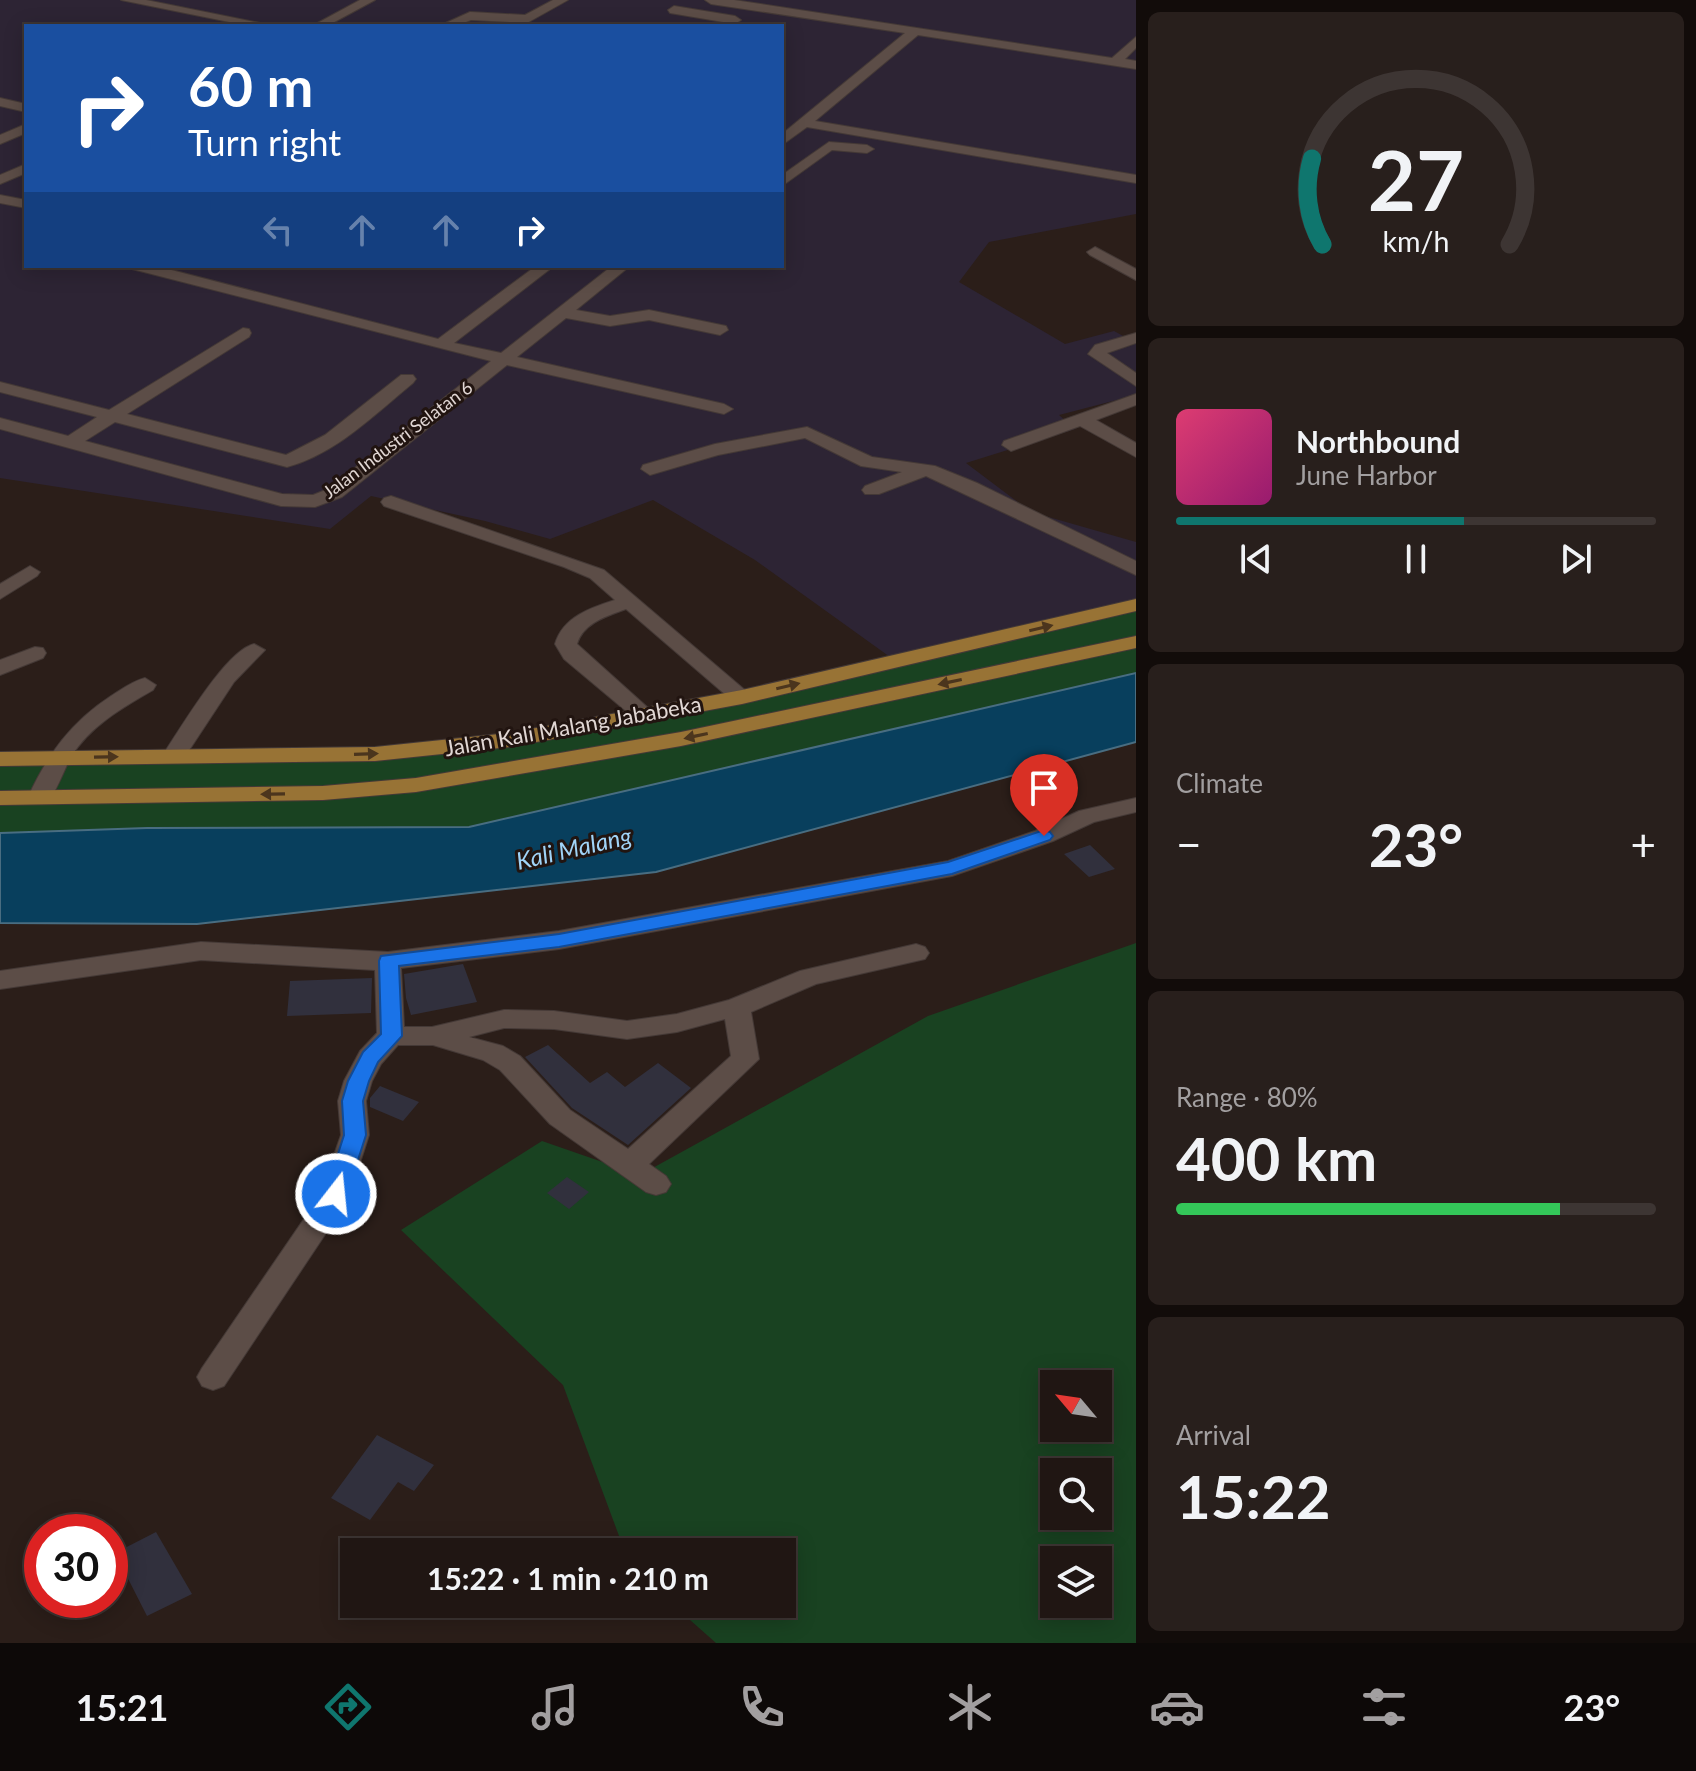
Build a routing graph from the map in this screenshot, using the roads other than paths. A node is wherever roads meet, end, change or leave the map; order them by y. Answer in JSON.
{"nodes":[{"id":1,"x":127,"y":0,"type":"edge"},
{"id":2,"x":369,"y":0,"type":"edge"},
{"id":3,"x":562,"y":0,"type":"edge"},
{"id":4,"x":711,"y":0,"type":"edge"},
{"id":5,"x":674,"y":10,"type":"dead end"},
{"id":6,"x":792,"y":13,"type":"junction"},
{"id":7,"x":744,"y":22,"type":"dead end"},
{"id":8,"x":258,"y":24,"type":"edge"},
{"id":9,"x":322,"y":24,"type":"edge"},
{"id":10,"x":450,"y":24,"type":"edge"},
{"id":11,"x":776,"y":24,"type":"edge"},
{"id":12,"x":914,"y":32,"type":"junction"},
{"id":13,"x":1136,"y":41,"type":"edge"},
{"id":14,"x":1115,"y":62,"type":"junction"},
{"id":15,"x":1136,"y":65,"type":"edge"},
{"id":16,"x":0,"y":102,"type":"edge"},
{"id":17,"x":24,"y":108,"type":"edge"},
{"id":18,"x":805,"y":123,"type":"junction"},
{"id":19,"x":24,"y":130,"type":"edge"},
{"id":20,"x":784,"y":138,"type":"edge"},
{"id":21,"x":3,"y":146,"type":"edge"},
{"id":22,"x":24,"y":154,"type":"edge"},
{"id":23,"x":913,"y":157,"type":"dead end"},
{"id":24,"x":0,"y":165,"type":"edge"},
{"id":25,"x":24,"y":169,"type":"edge"},
{"id":26,"x":1136,"y":179,"type":"edge"},
{"id":27,"x":0,"y":180,"type":"edge"},
{"id":28,"x":784,"y":180,"type":"edge"},
{"id":29,"x":0,"y":199,"type":"edge"},
{"id":30,"x":24,"y":204,"type":"edge"},
{"id":31,"x":1095,"y":252,"type":"dead end"},
{"id":32,"x":146,"y":268,"type":"edge"},
{"id":33,"x":543,"y":268,"type":"edge"},
{"id":34,"x":619,"y":268,"type":"edge"},
{"id":35,"x":1136,"y":275,"type":"edge"},
{"id":36,"x":563,"y":313,"type":"junction"},
{"id":37,"x":720,"y":330,"type":"dead end"},
{"id":38,"x":243,"y":333,"type":"dead end"},
{"id":39,"x":1136,"y":338,"type":"edge"},
{"id":40,"x":441,"y":345,"type":"junction"},
{"id":41,"x":503,"y":360,"type":"junction"},
{"id":42,"x":407,"y":379,"type":"dead end"},
{"id":43,"x":1136,"y":381,"type":"edge"},
{"id":44,"x":0,"y":387,"type":"edge"},
{"id":45,"x":1136,"y":399,"type":"edge"},
{"id":46,"x":724,"y":409,"type":"dead end"},
{"id":47,"x":114,"y":417,"type":"junction"},
{"id":48,"x":1081,"y":419,"type":"junction"},
{"id":49,"x":0,"y":423,"type":"edge"},
{"id":50,"x":69,"y":443,"type":"junction"},
{"id":51,"x":1011,"y":445,"type":"dead end"},
{"id":52,"x":1136,"y":451,"type":"edge"},
{"id":53,"x":650,"y":469,"type":"dead end"},
{"id":54,"x":928,"y":470,"type":"junction"},
{"id":55,"x":872,"y":490,"type":"dead end"},
{"id":56,"x":391,"y":502,"type":"dead end"},
{"id":57,"x":1136,"y":569,"type":"edge"},
{"id":58,"x":30,"y":572,"type":"dead end"},
{"id":59,"x":0,"y":593,"type":"edge"},
{"id":60,"x":631,"y":601,"type":"junction"},
{"id":61,"x":1136,"y":605,"type":"edge"},
{"id":62,"x":1136,"y":642,"type":"edge"},
{"id":63,"x":254,"y":650,"type":"dead end"},
{"id":64,"x":35,"y":653,"type":"dead end"},
{"id":65,"x":0,"y":668,"type":"edge"},
{"id":66,"x":145,"y":685,"type":"dead end"},
{"id":67,"x":742,"y":697,"type":"junction"},
{"id":68,"x":646,"y":716,"type":"junction"},
{"id":69,"x":174,"y":756,"type":"junction"},
{"id":70,"x":57,"y":758,"type":"junction"},
{"id":71,"x":0,"y":759,"type":"edge"},
{"id":72,"x":40,"y":797,"type":"junction"},
{"id":73,"x":0,"y":798,"type":"edge"},
{"id":74,"x":1136,"y":805,"type":"edge"},
{"id":75,"x":916,"y":953,"type":"dead end"},
{"id":76,"x":388,"y":961,"type":"junction"},
{"id":77,"x":0,"y":980,"type":"edge"},
{"id":78,"x":737,"y":1007,"type":"junction"},
{"id":79,"x":391,"y":1036,"type":"junction"},
{"id":80,"x":432,"y":1036,"type":"junction"},
{"id":81,"x":629,"y":1165,"type":"junction"},
{"id":82,"x":656,"y":1184,"type":"dead end"},
{"id":83,"x":213,"y":1377,"type":"dead end"}],
"edges":[{"from":1,"to":8,"type":"street"},
{"from":2,"to":9,"type":"street"},
{"from":3,"to":10,"type":"street"},
{"from":4,"to":6,"type":"street"},
{"from":5,"to":7,"type":"street"},
{"from":6,"to":11,"type":"street"},
{"from":6,"to":12,"type":"street"},
{"from":12,"to":14,"type":"street"},
{"from":12,"to":18,"type":"street"},
{"from":13,"to":14,"type":"street"},
{"from":14,"to":15,"type":"street"},
{"from":16,"to":17,"type":"street"},
{"from":18,"to":20,"type":"street"},
{"from":18,"to":26,"type":"street"},
{"from":19,"to":21,"type":"street"},
{"from":22,"to":24,"type":"street"},
{"from":23,"to":28,"type":"street"},
{"from":25,"to":27,"type":"street"},
{"from":29,"to":30,"type":"street"},
{"from":31,"to":35,"type":"street"},
{"from":32,"to":40,"type":"street"},
{"from":33,"to":40,"type":"street"},
{"from":34,"to":36,"type":"street","name":"Jalan Industri Selatan 6"},
{"from":36,"to":37,"type":"street"},
{"from":36,"to":41,"type":"street","name":"Jalan Industri Selatan 6"},
{"from":38,"to":47,"type":"street"},
{"from":39,"to":43,"type":"street"},
{"from":40,"to":41,"type":"street"},
{"from":41,"to":46,"type":"street"},
{"from":41,"to":50,"type":"street","name":"Jalan Industri Selatan 6"},
{"from":42,"to":47,"type":"street"},
{"from":44,"to":47,"type":"street"},
{"from":45,"to":48,"type":"street"},
{"from":47,"to":50,"type":"street"},
{"from":48,"to":51,"type":"street"},
{"from":48,"to":52,"type":"street"},
{"from":49,"to":50,"type":"street","name":"Jalan Industri Selatan 6"},
{"from":53,"to":54,"type":"street"},
{"from":54,"to":55,"type":"street"},
{"from":54,"to":57,"type":"street"},
{"from":56,"to":60,"type":"street"},
{"from":58,"to":59,"type":"street"},
{"from":60,"to":67,"type":"street"},
{"from":60,"to":68,"type":"street"},
{"from":67,"to":61,"type":"main road","name":"Jalan Kali Malang Jababeka","one_way":true},
{"from":62,"to":72,"type":"main road","name":"Jalan Kali Malang Jababeka","one_way":true},
{"from":63,"to":69,"type":"street"},
{"from":64,"to":65,"type":"street"},
{"from":66,"to":70,"type":"street"},
{"from":67,"to":68,"type":"main road","name":"Jalan Kali Malang Jababeka"},
{"from":69,"to":68,"type":"main road","name":"Jalan Kali Malang Jababeka","one_way":true},
{"from":70,"to":69,"type":"main road","name":"Jalan Kali Malang Jababeka","one_way":true},
{"from":70,"to":71,"type":"main road","name":"Jalan Kali Malang Jababeka"},
{"from":70,"to":72,"type":"street"},
{"from":72,"to":73,"type":"main road","name":"Jalan Kali Malang Jababeka"},
{"from":74,"to":76,"type":"street"},
{"from":75,"to":78,"type":"street"},
{"from":76,"to":77,"type":"street"},
{"from":76,"to":79,"type":"street"},
{"from":78,"to":80,"type":"street"},
{"from":78,"to":81,"type":"street"},
{"from":79,"to":80,"type":"street"},
{"from":79,"to":83,"type":"street"},
{"from":80,"to":81,"type":"street"},
{"from":81,"to":82,"type":"street"}]}
